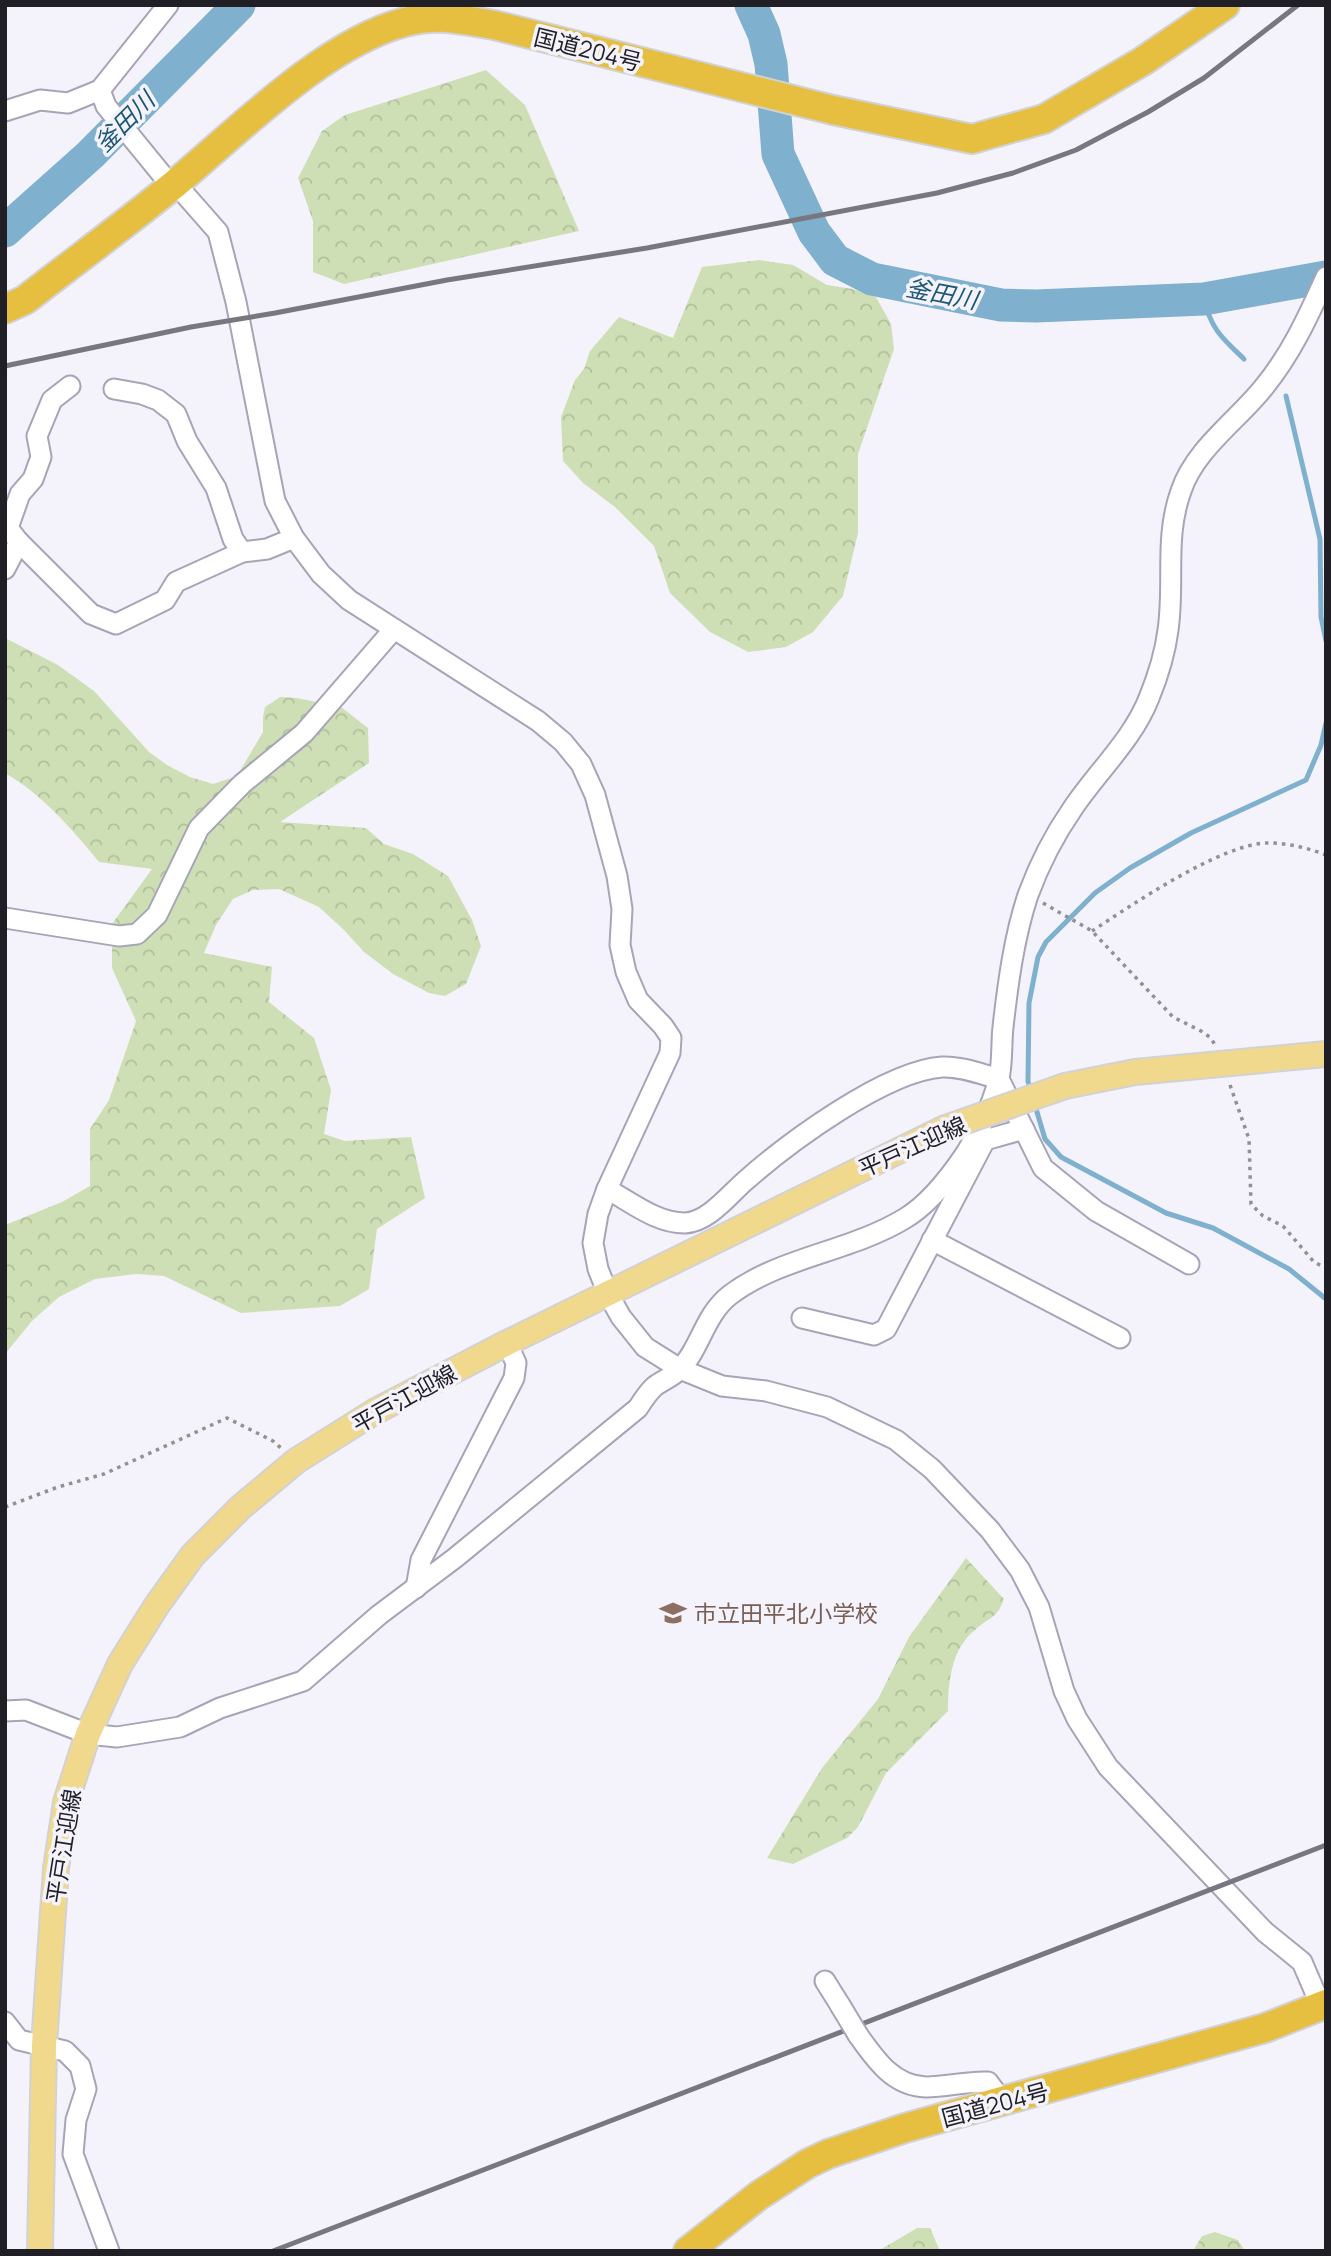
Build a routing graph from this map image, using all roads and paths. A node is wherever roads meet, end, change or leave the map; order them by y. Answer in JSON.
{"nodes":[{"id":1,"x":168,"y":5,"type":"edge"},
{"id":2,"x":1225,"y":5,"type":"edge"},
{"id":3,"x":103,"y":98,"type":"junction"},
{"id":4,"x":5,"y":110,"type":"edge"},
{"id":5,"x":170,"y":180,"type":"junction"},
{"id":6,"x":1326,"y":277,"type":"edge"},
{"id":7,"x":5,"y":309,"type":"edge"},
{"id":8,"x":70,"y":386,"type":"dead end"},
{"id":9,"x":114,"y":389,"type":"dead end"},
{"id":10,"x":294,"y":538,"type":"junction"},
{"id":11,"x":19,"y":542,"type":"junction"},
{"id":12,"x":242,"y":552,"type":"junction"},
{"id":13,"x":5,"y":569,"type":"edge"},
{"id":14,"x":394,"y":629,"type":"junction"},
{"id":15,"x":1326,"y":855,"type":"edge"},
{"id":16,"x":5,"y":918,"type":"edge"},
{"id":17,"x":1092,"y":931,"type":"dead end"},
{"id":18,"x":1326,"y":1055,"type":"edge"},
{"id":19,"x":999,"y":1079,"type":"junction"},
{"id":20,"x":1024,"y":1129,"type":"junction"},
{"id":21,"x":607,"y":1189,"type":"junction"},
{"id":22,"x":932,"y":1240,"type":"junction"},
{"id":23,"x":1189,"y":1264,"type":"dead end"},
{"id":24,"x":608,"y":1294,"type":"junction"},
{"id":25,"x":802,"y":1318,"type":"dead end"},
{"id":26,"x":1120,"y":1338,"type":"dead end"},
{"id":27,"x":507,"y":1343,"type":"junction"},
{"id":28,"x":680,"y":1369,"type":"junction"},
{"id":29,"x":296,"y":1461,"type":"junction"},
{"id":30,"x":5,"y":1507,"type":"edge"},
{"id":31,"x":416,"y":1588,"type":"junction"},
{"id":32,"x":5,"y":1711,"type":"edge"},
{"id":33,"x":88,"y":1734,"type":"junction"},
{"id":34,"x":825,"y":1981,"type":"dead end"},
{"id":35,"x":1323,"y":2005,"type":"edge"},
{"id":36,"x":5,"y":2022,"type":"edge"},
{"id":37,"x":44,"y":2045,"type":"junction"},
{"id":38,"x":1003,"y":2102,"type":"junction"},
{"id":39,"x":40,"y":2251,"type":"edge"},
{"id":40,"x":109,"y":2251,"type":"edge"},
{"id":41,"x":688,"y":2251,"type":"edge"}],
"edges":[{"from":1,"to":3,"type":"street"},
{"from":2,"to":5,"type":"highway","name":"国道204号"},
{"from":3,"to":4,"type":"street"},
{"from":3,"to":5,"type":"street"},
{"from":5,"to":7,"type":"highway","name":"国道204号"},
{"from":5,"to":10,"type":"street"},
{"from":6,"to":19,"type":"street"},
{"from":8,"to":11,"type":"street"},
{"from":9,"to":12,"type":"street"},
{"from":10,"to":12,"type":"street"},
{"from":10,"to":14,"type":"street"},
{"from":11,"to":12,"type":"street"},
{"from":11,"to":13,"type":"street"},
{"from":14,"to":16,"type":"street"},
{"from":14,"to":21,"type":"street"},
{"from":15,"to":17,"type":"path"},
{"from":18,"to":24,"type":"main road","name":"平戸江迎線","bridge":true},
{"from":19,"to":20,"type":"street"},
{"from":19,"to":21,"type":"street"},
{"from":19,"to":28,"type":"street"},
{"from":20,"to":22,"type":"street"},
{"from":20,"to":23,"type":"street"},
{"from":21,"to":24,"type":"street"},
{"from":22,"to":25,"type":"street"},
{"from":22,"to":26,"type":"street"},
{"from":24,"to":27,"type":"main road","name":"平戸江迎線"},
{"from":24,"to":28,"type":"street"},
{"from":27,"to":29,"type":"main road","name":"平戸江迎線"},
{"from":27,"to":31,"type":"street"},
{"from":28,"to":31,"type":"street"},
{"from":28,"to":35,"type":"street"},
{"from":29,"to":30,"type":"path"},
{"from":29,"to":33,"type":"main road","name":"平戸江迎線"},
{"from":31,"to":33,"type":"street"},
{"from":32,"to":33,"type":"street"},
{"from":33,"to":37,"type":"main road","name":"平戸江迎線"},
{"from":34,"to":38,"type":"street","bridge":true},
{"from":35,"to":38,"type":"highway","name":"国道204号"},
{"from":36,"to":37,"type":"street"},
{"from":37,"to":39,"type":"main road","name":"平戸江迎線"},
{"from":37,"to":40,"type":"street"},
{"from":38,"to":41,"type":"highway","name":"国道204号"}]}
